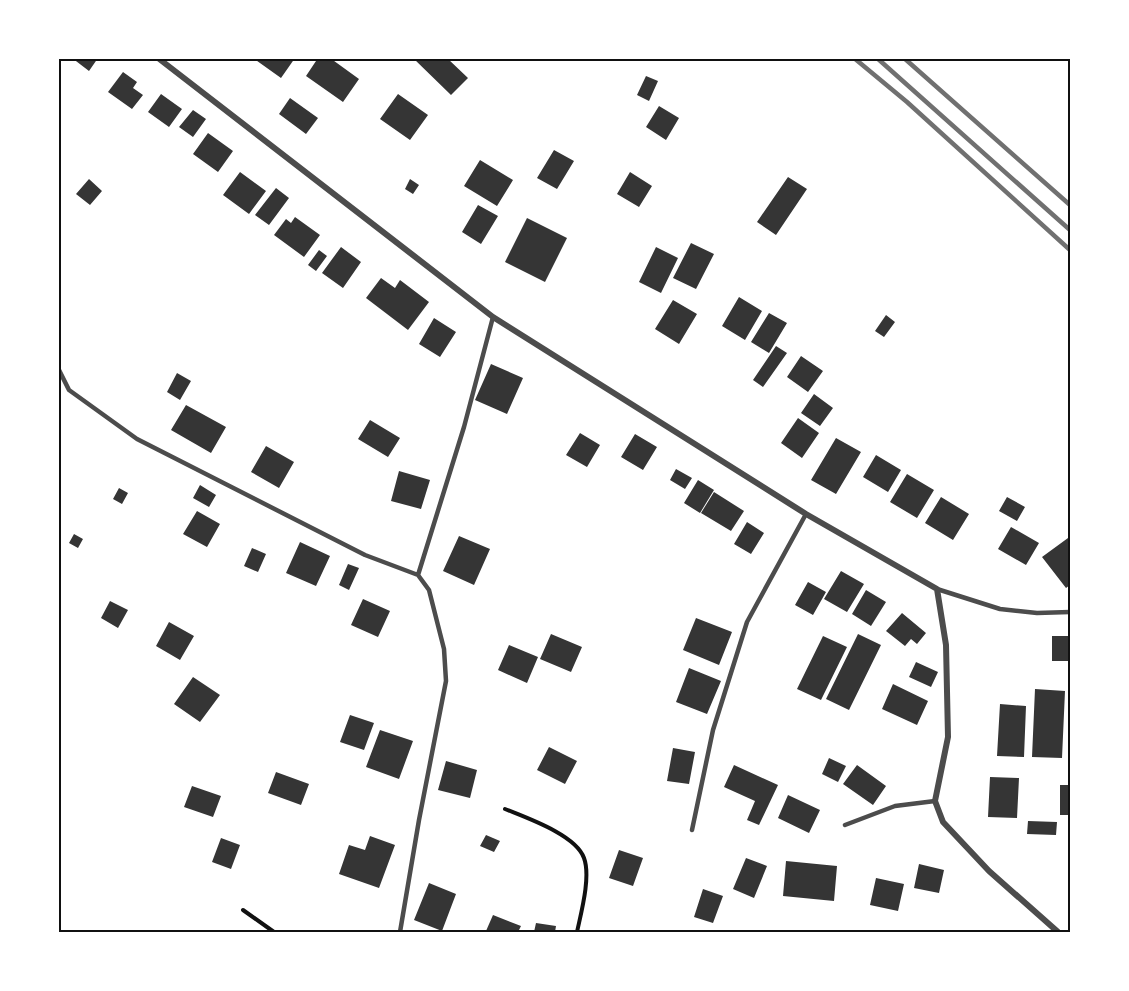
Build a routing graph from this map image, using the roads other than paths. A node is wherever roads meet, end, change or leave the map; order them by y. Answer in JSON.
{"nodes":[{"id":1,"x":158,"y":58,"type":"edge"},
{"id":2,"x":493,"y":317,"type":"junction"},
{"id":3,"x":58,"y":368,"type":"edge"},
{"id":4,"x":806,"y":514,"type":"junction"},
{"id":5,"x":418,"y":575,"type":"junction"},
{"id":6,"x":937,"y":589,"type":"junction"},
{"id":7,"x":1071,"y":612,"type":"edge"},
{"id":8,"x":935,"y":801,"type":"junction"},
{"id":9,"x":844,"y":825,"type":"dead end"},
{"id":10,"x":692,"y":830,"type":"dead end"},
{"id":11,"x":400,"y":933,"type":"edge"},
{"id":12,"x":1058,"y":933,"type":"edge"}],
"edges":[{"from":1,"to":2,"type":"street"},
{"from":2,"to":4,"type":"street"},
{"from":2,"to":5,"type":"lane"},
{"from":3,"to":5,"type":"lane"},
{"from":4,"to":6,"type":"street"},
{"from":4,"to":10,"type":"lane"},
{"from":5,"to":11,"type":"lane"},
{"from":6,"to":7,"type":"lane"},
{"from":6,"to":8,"type":"street"},
{"from":8,"to":9,"type":"lane"},
{"from":8,"to":12,"type":"street"}]}
